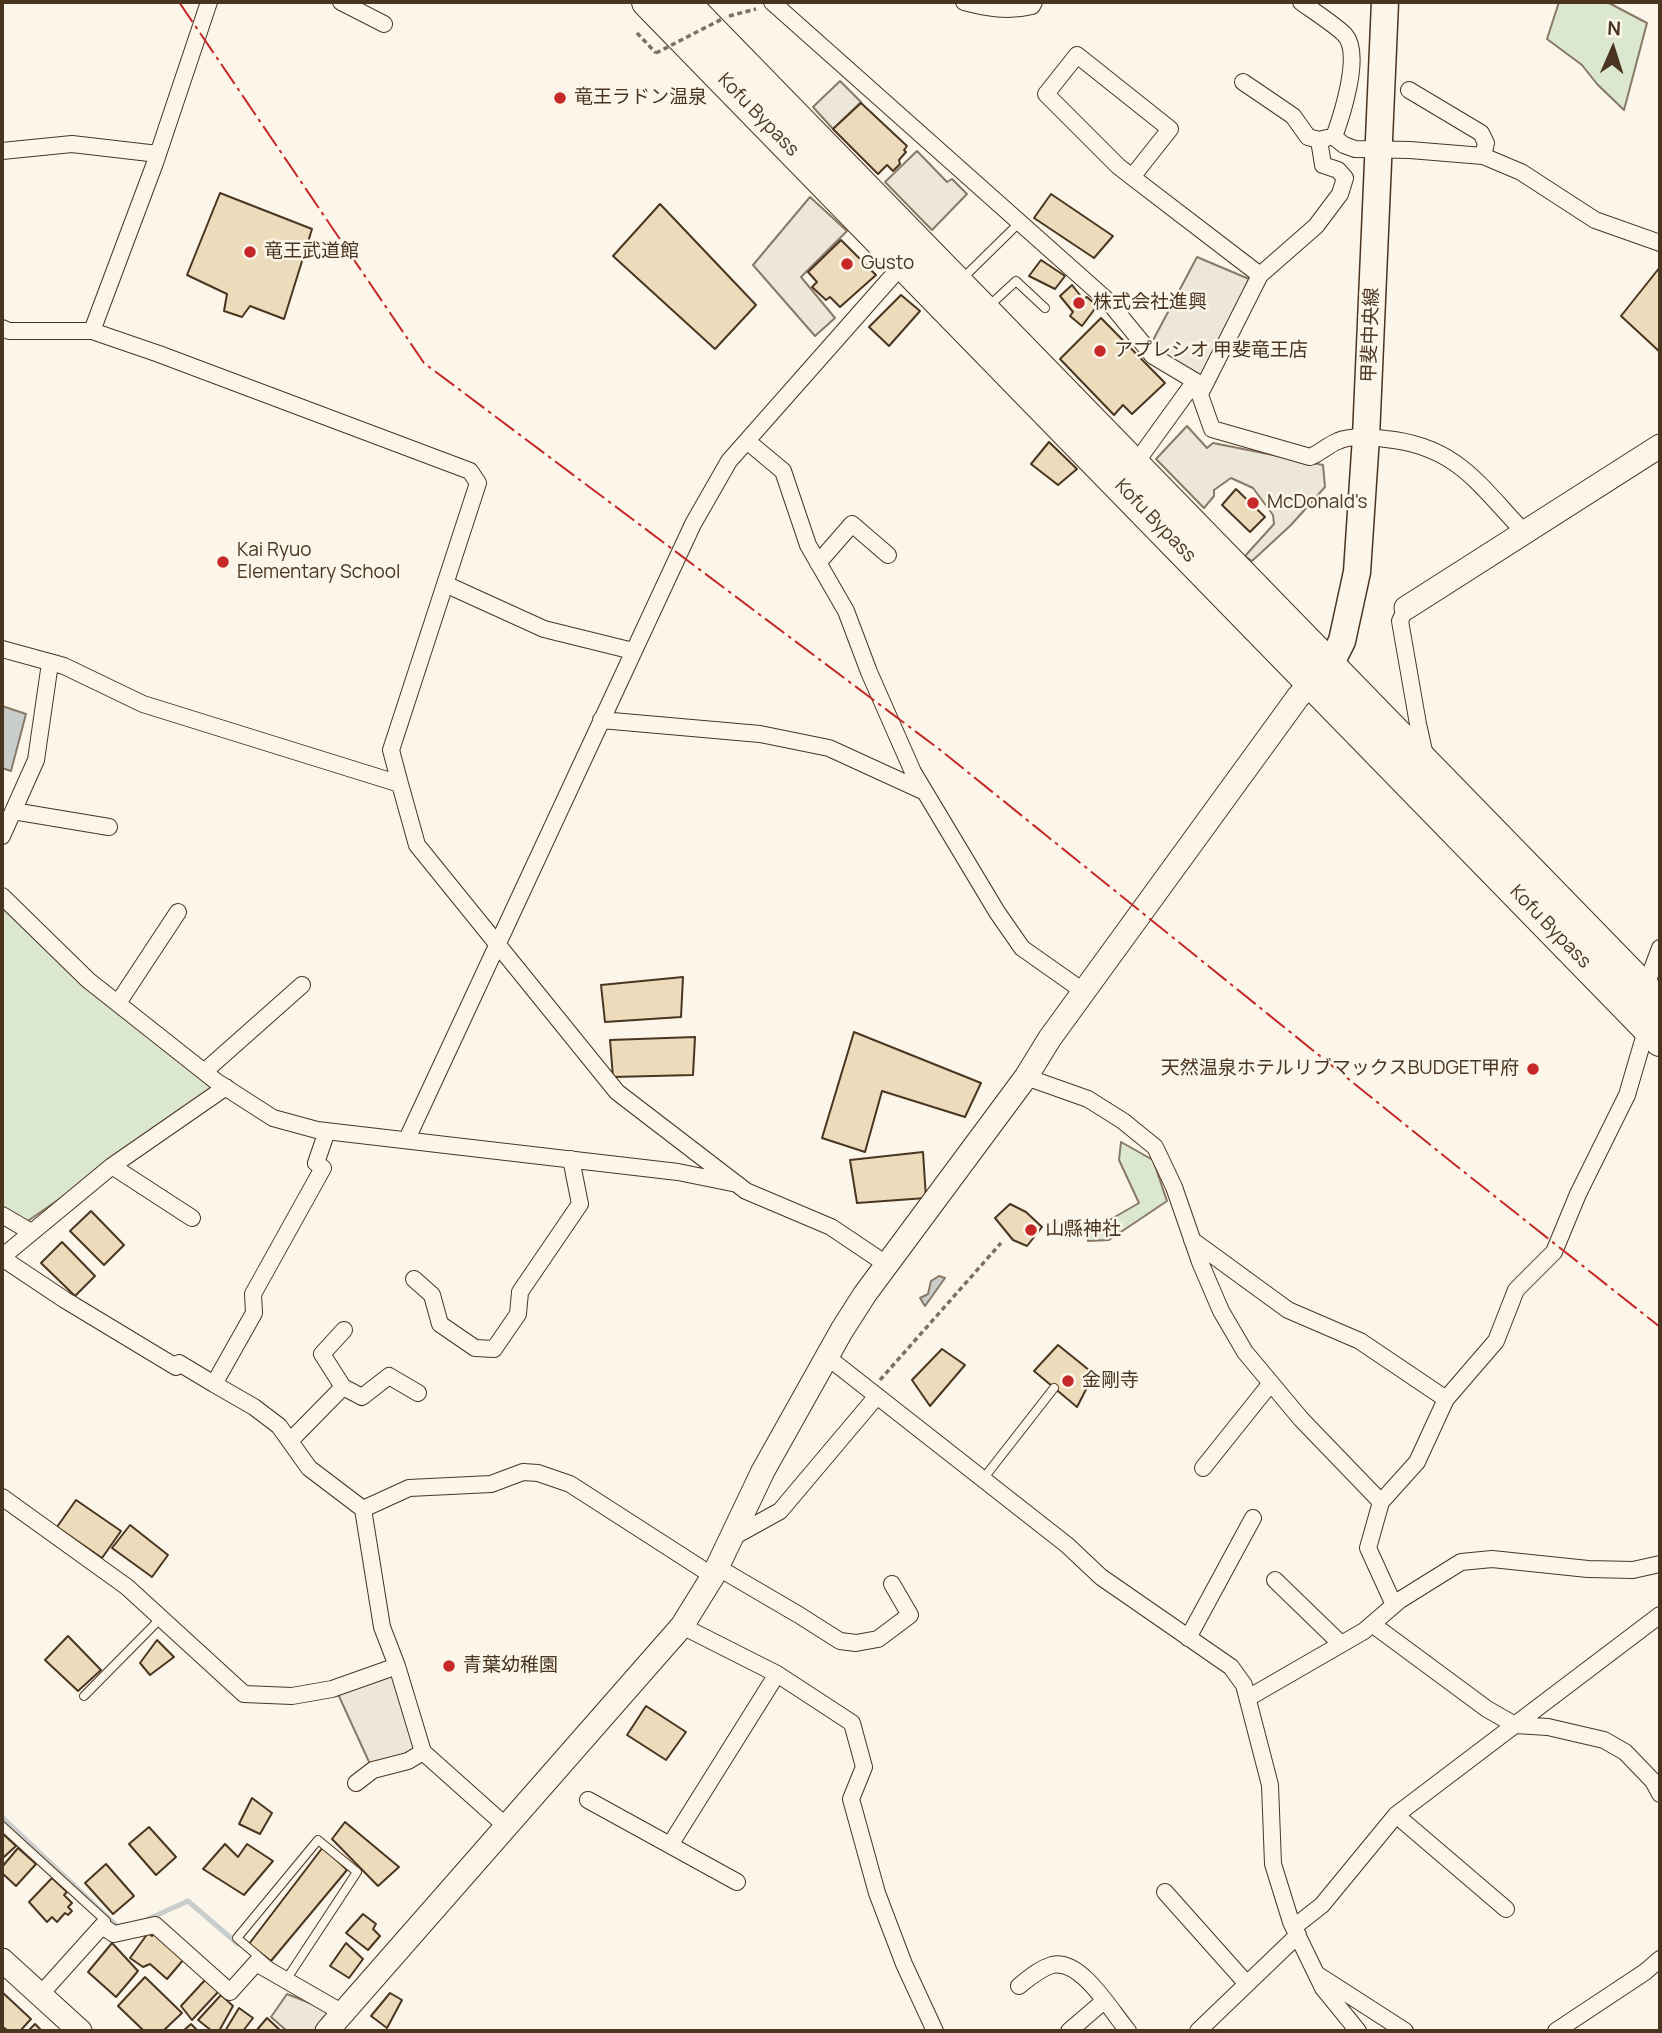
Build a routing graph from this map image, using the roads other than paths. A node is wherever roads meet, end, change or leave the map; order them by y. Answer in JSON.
{"nodes":[{"id":1,"x":209,"y":2,"type":"edge"},
{"id":2,"x":341,"y":2,"type":"edge"},
{"id":3,"x":648,"y":2,"type":"edge"},
{"id":4,"x":772,"y":2,"type":"edge"},
{"id":5,"x":964,"y":2,"type":"edge"},
{"id":6,"x":1034,"y":2,"type":"edge"},
{"id":7,"x":1301,"y":2,"type":"edge"},
{"id":8,"x":1385,"y":2,"type":"edge"},
{"id":9,"x":691,"y":3,"type":"edge"},
{"id":10,"x":384,"y":24,"type":"dead end"},
{"id":11,"x":1242,"y":82,"type":"dead end"},
{"id":12,"x":1409,"y":90,"type":"dead end"},
{"id":13,"x":1327,"y":139,"type":"junction"},
{"id":14,"x":1379,"y":149,"type":"junction"},
{"id":15,"x":2,"y":151,"type":"edge"},
{"id":16,"x":158,"y":154,"type":"junction"},
{"id":17,"x":1483,"y":156,"type":"junction"},
{"id":18,"x":1132,"y":177,"type":"junction"},
{"id":19,"x":1019,"y":223,"type":"junction"},
{"id":20,"x":1660,"y":243,"type":"edge"},
{"id":21,"x":903,"y":264,"type":"junction"},
{"id":22,"x":1260,"y":275,"type":"junction"},
{"id":23,"x":958,"y":283,"type":"junction"},
{"id":24,"x":1045,"y":308,"type":"dead end"},
{"id":25,"x":984,"y":310,"type":"junction"},
{"id":26,"x":2,"y":328,"type":"edge"},
{"id":27,"x":92,"y":331,"type":"junction"},
{"id":28,"x":1198,"y":388,"type":"junction"},
{"id":29,"x":1366,"y":437,"type":"junction"},
{"id":30,"x":747,"y":441,"type":"junction"},
{"id":31,"x":1660,"y":446,"type":"edge"},
{"id":32,"x":1135,"y":464,"type":"junction"},
{"id":33,"x":1525,"y":533,"type":"junction"},
{"id":34,"x":888,"y":555,"type":"dead end"},
{"id":35,"x":818,"y":563,"type":"junction"},
{"id":36,"x":445,"y":584,"type":"junction"},
{"id":37,"x":1406,"y":608,"type":"joint"},
{"id":38,"x":2,"y":649,"type":"edge"},
{"id":39,"x":633,"y":651,"type":"junction"},
{"id":40,"x":50,"y":663,"type":"junction"},
{"id":41,"x":1321,"y":673,"type":"junction"},
{"id":42,"x":601,"y":720,"type":"junction"},
{"id":43,"x":1421,"y":760,"type":"junction"},
{"id":44,"x":400,"y":784,"type":"junction"},
{"id":45,"x":925,"y":792,"type":"junction"},
{"id":46,"x":13,"y":811,"type":"junction"},
{"id":47,"x":109,"y":827,"type":"dead end"},
{"id":48,"x":2,"y":836,"type":"edge"},
{"id":49,"x":2,"y":896,"type":"edge"},
{"id":50,"x":178,"y":912,"type":"dead end"},
{"id":51,"x":499,"y":945,"type":"junction"},
{"id":52,"x":1660,"y":948,"type":"edge"},
{"id":53,"x":302,"y":985,"type":"dead end"},
{"id":54,"x":1083,"y":991,"type":"junction"},
{"id":55,"x":118,"y":1003,"type":"junction"},
{"id":56,"x":1653,"y":1015,"type":"edge"},
{"id":57,"x":205,"y":1072,"type":"junction"},
{"id":58,"x":1026,"y":1077,"type":"junction"},
{"id":59,"x":226,"y":1087,"type":"junction"},
{"id":60,"x":327,"y":1131,"type":"junction"},
{"id":61,"x":407,"y":1139,"type":"junction"},
{"id":62,"x":571,"y":1159,"type":"junction"},
{"id":63,"x":112,"y":1166,"type":"junction"},
{"id":64,"x":737,"y":1184,"type":"junction"},
{"id":65,"x":2,"y":1215,"type":"edge"},
{"id":66,"x":192,"y":1218,"type":"dead end"},
{"id":67,"x":32,"y":1233,"type":"junction"},
{"id":68,"x":1192,"y":1240,"type":"junction"},
{"id":69,"x":2,"y":1257,"type":"edge"},
{"id":70,"x":886,"y":1264,"type":"junction"},
{"id":71,"x":414,"y":1279,"type":"dead end"},
{"id":72,"x":344,"y":1330,"type":"dead end"},
{"id":73,"x":826,"y":1356,"type":"junction"},
{"id":74,"x":1271,"y":1383,"type":"junction"},
{"id":75,"x":214,"y":1384,"type":"junction"},
{"id":76,"x":343,"y":1387,"type":"junction"},
{"id":77,"x":1054,"y":1388,"type":"dead end"},
{"id":78,"x":418,"y":1393,"type":"dead end"},
{"id":79,"x":874,"y":1393,"type":"junction"},
{"id":80,"x":1446,"y":1399,"type":"junction"},
{"id":81,"x":290,"y":1441,"type":"junction"},
{"id":82,"x":1203,"y":1468,"type":"dead end"},
{"id":83,"x":983,"y":1479,"type":"junction"},
{"id":84,"x":2,"y":1497,"type":"edge"},
{"id":85,"x":1381,"y":1502,"type":"junction"},
{"id":86,"x":363,"y":1509,"type":"junction"},
{"id":87,"x":1253,"y":1518,"type":"dead end"},
{"id":88,"x":733,"y":1537,"type":"junction"},
{"id":89,"x":1660,"y":1564,"type":"edge"},
{"id":90,"x":715,"y":1572,"type":"junction"},
{"id":91,"x":1275,"y":1580,"type":"dead end"},
{"id":92,"x":892,"y":1584,"type":"dead end"},
{"id":93,"x":1394,"y":1605,"type":"junction"},
{"id":94,"x":1660,"y":1615,"type":"edge"},
{"id":95,"x":161,"y":1618,"type":"junction"},
{"id":96,"x":1372,"y":1624,"type":"junction"},
{"id":97,"x":682,"y":1626,"type":"junction"},
{"id":98,"x":1188,"y":1638,"type":"junction"},
{"id":99,"x":1341,"y":1644,"type":"junction"},
{"id":100,"x":397,"y":1666,"type":"junction"},
{"id":101,"x":777,"y":1674,"type":"junction"},
{"id":102,"x":84,"y":1696,"type":"dead end"},
{"id":103,"x":1248,"y":1698,"type":"junction"},
{"id":104,"x":1516,"y":1725,"type":"junction"},
{"id":105,"x":422,"y":1752,"type":"junction"},
{"id":106,"x":356,"y":1783,"type":"dead end"},
{"id":107,"x":1660,"y":1794,"type":"edge"},
{"id":108,"x":588,"y":1800,"type":"dead end"},
{"id":109,"x":1396,"y":1815,"type":"junction"},
{"id":110,"x":2,"y":1826,"type":"edge"},
{"id":111,"x":507,"y":1827,"type":"junction"},
{"id":112,"x":670,"y":1845,"type":"junction"},
{"id":113,"x":737,"y":1882,"type":"dead end"},
{"id":114,"x":1165,"y":1892,"type":"dead end"},
{"id":115,"x":1506,"y":1909,"type":"dead end"},
{"id":116,"x":103,"y":1926,"type":"junction"},
{"id":117,"x":1296,"y":1931,"type":"junction"},
{"id":118,"x":1660,"y":1959,"type":"edge"},
{"id":119,"x":2,"y":1960,"type":"edge"},
{"id":120,"x":1316,"y":1973,"type":"junction"},
{"id":121,"x":286,"y":1980,"type":"junction"},
{"id":122,"x":1247,"y":1984,"type":"junction"},
{"id":123,"x":1019,"y":1986,"type":"dead end"},
{"id":124,"x":40,"y":1995,"type":"junction"},
{"id":125,"x":1104,"y":2001,"type":"junction"},
{"id":126,"x":343,"y":2013,"type":"junction"},
{"id":127,"x":80,"y":2031,"type":"edge"},
{"id":128,"x":327,"y":2031,"type":"edge"},
{"id":129,"x":935,"y":2031,"type":"edge"},
{"id":130,"x":1069,"y":2031,"type":"edge"},
{"id":131,"x":1128,"y":2031,"type":"edge"},
{"id":132,"x":1198,"y":2031,"type":"edge"},
{"id":133,"x":1358,"y":2031,"type":"edge"},
{"id":134,"x":1405,"y":2031,"type":"edge"},
{"id":135,"x":1556,"y":2031,"type":"edge"}],
"edges":[{"from":1,"to":16,"type":"street"},
{"from":2,"to":10,"type":"street"},
{"from":3,"to":21,"type":"highway","name":"Kofu Bypass"},
{"from":4,"to":19,"type":"street"},
{"from":5,"to":6,"type":"street"},
{"from":7,"to":13,"type":"street"},
{"from":8,"to":14,"type":"main road","name":"甲斐中央線"},
{"from":9,"to":23,"type":"highway","name":"Kofu Bypass"},
{"from":11,"to":13,"type":"street"},
{"from":12,"to":17,"type":"street"},
{"from":13,"to":14,"type":"street"},
{"from":13,"to":22,"type":"street"},
{"from":14,"to":17,"type":"street"},
{"from":14,"to":29,"type":"main road","name":"甲斐中央線"},
{"from":15,"to":16,"type":"street"},
{"from":16,"to":27,"type":"street"},
{"from":17,"to":20,"type":"street"},
{"from":18,"to":18,"type":"street"},
{"from":18,"to":22,"type":"street"},
{"from":19,"to":23,"type":"lane"},
{"from":19,"to":28,"type":"street"},
{"from":21,"to":30,"type":"street"},
{"from":21,"to":41,"type":"highway","name":"Kofu Bypass"},
{"from":22,"to":28,"type":"street"},
{"from":23,"to":25,"type":"highway","name":"Kofu Bypass"},
{"from":24,"to":25,"type":"lane"},
{"from":25,"to":32,"type":"highway","name":"Kofu Bypass"},
{"from":26,"to":27,"type":"street"},
{"from":27,"to":36,"type":"street"},
{"from":28,"to":29,"type":"street"},
{"from":28,"to":32,"type":"street"},
{"from":29,"to":33,"type":"street"},
{"from":29,"to":41,"type":"main road","name":"甲斐中央線"},
{"from":30,"to":35,"type":"street"},
{"from":30,"to":39,"type":"street"},
{"from":31,"to":33,"type":"street"},
{"from":32,"to":41,"type":"highway","name":"Kofu Bypass"},
{"from":33,"to":37,"type":"street"},
{"from":34,"to":35,"type":"street"},
{"from":35,"to":45,"type":"street"},
{"from":36,"to":39,"type":"street"},
{"from":36,"to":44,"type":"street"},
{"from":37,"to":43,"type":"street"},
{"from":38,"to":40,"type":"street"},
{"from":39,"to":42,"type":"street"},
{"from":40,"to":44,"type":"street"},
{"from":40,"to":46,"type":"street"},
{"from":41,"to":43,"type":"highway","name":"Kofu Bypass"},
{"from":41,"to":54,"type":"street"},
{"from":41,"to":56,"type":"highway","name":"Kofu Bypass"},
{"from":42,"to":45,"type":"street"},
{"from":42,"to":51,"type":"street"},
{"from":43,"to":56,"type":"highway","name":"Kofu Bypass"},
{"from":44,"to":51,"type":"street"},
{"from":45,"to":54,"type":"street"},
{"from":46,"to":47,"type":"street"},
{"from":46,"to":48,"type":"street"},
{"from":49,"to":55,"type":"street"},
{"from":50,"to":55,"type":"street"},
{"from":51,"to":61,"type":"street"},
{"from":51,"to":64,"type":"street"},
{"from":52,"to":56,"type":"street"},
{"from":53,"to":57,"type":"street"},
{"from":54,"to":58,"type":"street"},
{"from":55,"to":57,"type":"street"},
{"from":56,"to":80,"type":"street"},
{"from":57,"to":59,"type":"street"},
{"from":58,"to":68,"type":"street"},
{"from":58,"to":70,"type":"street"},
{"from":59,"to":60,"type":"street"},
{"from":59,"to":63,"type":"street"},
{"from":60,"to":61,"type":"street"},
{"from":60,"to":75,"type":"street"},
{"from":61,"to":62,"type":"street"},
{"from":62,"to":64,"type":"street"},
{"from":62,"to":71,"type":"street"},
{"from":63,"to":66,"type":"street"},
{"from":63,"to":67,"type":"street"},
{"from":64,"to":70,"type":"street"},
{"from":65,"to":67,"type":"street"},
{"from":67,"to":69,"type":"street"},
{"from":68,"to":74,"type":"street"},
{"from":68,"to":80,"type":"street"},
{"from":69,"to":75,"type":"street"},
{"from":70,"to":73,"type":"street"},
{"from":72,"to":76,"type":"street"},
{"from":73,"to":79,"type":"street"},
{"from":73,"to":88,"type":"street"},
{"from":74,"to":82,"type":"street"},
{"from":74,"to":85,"type":"street"},
{"from":75,"to":81,"type":"street"},
{"from":76,"to":78,"type":"street"},
{"from":76,"to":81,"type":"street"},
{"from":77,"to":83,"type":"lane"},
{"from":79,"to":83,"type":"street"},
{"from":79,"to":88,"type":"street"},
{"from":80,"to":85,"type":"street"},
{"from":81,"to":86,"type":"street"},
{"from":83,"to":98,"type":"street"},
{"from":84,"to":95,"type":"street"},
{"from":85,"to":93,"type":"street"},
{"from":86,"to":90,"type":"street"},
{"from":86,"to":100,"type":"street"},
{"from":87,"to":98,"type":"street"},
{"from":88,"to":90,"type":"street"},
{"from":89,"to":93,"type":"street"},
{"from":90,"to":92,"type":"street"},
{"from":90,"to":97,"type":"street"},
{"from":91,"to":99,"type":"street"},
{"from":93,"to":96,"type":"street"},
{"from":94,"to":104,"type":"street"},
{"from":95,"to":100,"type":"street"},
{"from":95,"to":102,"type":"lane"},
{"from":96,"to":99,"type":"street"},
{"from":96,"to":104,"type":"street"},
{"from":97,"to":101,"type":"street"},
{"from":97,"to":111,"type":"street"},
{"from":98,"to":103,"type":"street"},
{"from":99,"to":103,"type":"street"},
{"from":100,"to":105,"type":"street"},
{"from":101,"to":112,"type":"street"},
{"from":101,"to":129,"type":"street"},
{"from":103,"to":117,"type":"street"},
{"from":104,"to":107,"type":"street"},
{"from":104,"to":109,"type":"street"},
{"from":105,"to":106,"type":"street"},
{"from":105,"to":111,"type":"street"},
{"from":108,"to":112,"type":"street"},
{"from":109,"to":115,"type":"street"},
{"from":109,"to":117,"type":"street"},
{"from":110,"to":116,"type":"lane"},
{"from":111,"to":126,"type":"street"},
{"from":112,"to":113,"type":"street"},
{"from":114,"to":122,"type":"street"},
{"from":116,"to":121,"type":"street"},
{"from":116,"to":124,"type":"street"},
{"from":117,"to":120,"type":"street"},
{"from":117,"to":122,"type":"street"},
{"from":118,"to":135,"type":"street"},
{"from":119,"to":124,"type":"street"},
{"from":120,"to":133,"type":"street"},
{"from":120,"to":134,"type":"street"},
{"from":121,"to":121,"type":"lane"},
{"from":121,"to":126,"type":"street"},
{"from":122,"to":132,"type":"street"},
{"from":123,"to":125,"type":"street"},
{"from":124,"to":127,"type":"street"},
{"from":125,"to":130,"type":"street"},
{"from":125,"to":131,"type":"street"},
{"from":126,"to":128,"type":"street"}]}
